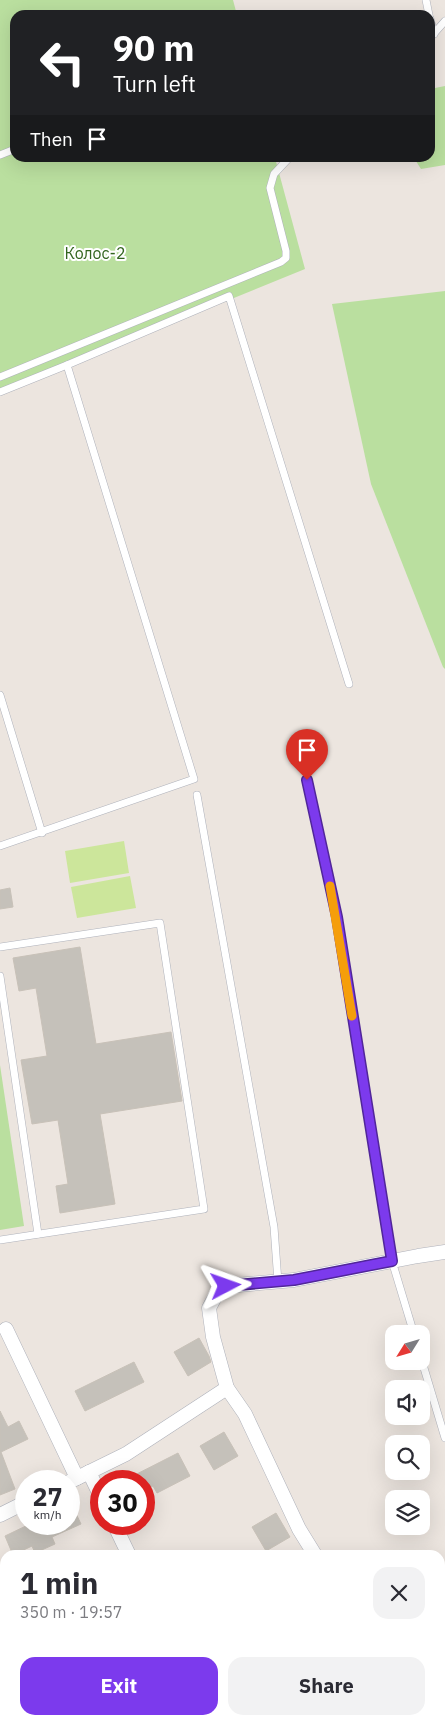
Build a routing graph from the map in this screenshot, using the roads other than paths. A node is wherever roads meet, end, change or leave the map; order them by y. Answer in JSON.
{"nodes":[{"id":1,"x":445,"y":21,"type":"edge"},
{"id":2,"x":435,"y":33,"type":"edge"},
{"id":3,"x":285,"y":162,"type":"edge"},
{"id":4,"x":67,"y":366,"type":"junction"},
{"id":5,"x":0,"y":377,"type":"edge"},
{"id":6,"x":0,"y":392,"type":"edge"},
{"id":7,"x":350,"y":684,"type":"dead end"},
{"id":8,"x":0,"y":695,"type":"edge"},
{"id":9,"x":307,"y":780,"type":"dead end"},
{"id":10,"x":197,"y":795,"type":"dead end"},
{"id":11,"x":42,"y":833,"type":"junction"},
{"id":12,"x":0,"y":846,"type":"edge"},
{"id":13,"x":0,"y":947,"type":"edge"},
{"id":14,"x":0,"y":976,"type":"edge"},
{"id":15,"x":38,"y":1234,"type":"junction"},
{"id":16,"x":0,"y":1240,"type":"edge"},
{"id":17,"x":445,"y":1252,"type":"edge"},
{"id":18,"x":392,"y":1261,"type":"junction"},
{"id":19,"x":278,"y":1282,"type":"junction"},
{"id":20,"x":411,"y":1325,"type":"edge"},
{"id":21,"x":6,"y":1329,"type":"dead end"},
{"id":22,"x":425,"y":1370,"type":"edge"},
{"id":23,"x":227,"y":1388,"type":"junction"},
{"id":24,"x":445,"y":1438,"type":"edge"},
{"id":25,"x":75,"y":1470,"type":"edge"},
{"id":26,"x":80,"y":1476,"type":"edge"},
{"id":27,"x":80,"y":1479,"type":"edge"},
{"id":28,"x":90,"y":1487,"type":"edge"},
{"id":29,"x":15,"y":1508,"type":"edge"},
{"id":30,"x":0,"y":1515,"type":"edge"},
{"id":31,"x":119,"y":1535,"type":"edge"},
{"id":32,"x":127,"y":1550,"type":"edge"},
{"id":33,"x":312,"y":1550,"type":"edge"}],
"edges":[{"from":1,"to":2,"type":"lane"},
{"from":3,"to":5,"type":"lane"},
{"from":4,"to":6,"type":"lane"},
{"from":4,"to":7,"type":"lane"},
{"from":4,"to":11,"type":"lane"},
{"from":8,"to":11,"type":"lane"},
{"from":9,"to":18,"type":"lane"},
{"from":10,"to":19,"type":"lane"},
{"from":11,"to":12,"type":"lane"},
{"from":13,"to":15,"type":"lane"},
{"from":14,"to":15,"type":"lane"},
{"from":15,"to":16,"type":"lane"},
{"from":17,"to":18,"type":"street"},
{"from":18,"to":19,"type":"street"},
{"from":18,"to":20,"type":"lane"},
{"from":19,"to":23,"type":"street"},
{"from":21,"to":25,"type":"street"},
{"from":22,"to":24,"type":"lane"},
{"from":23,"to":26,"type":"street"},
{"from":23,"to":33,"type":"street"},
{"from":27,"to":28,"type":"street"},
{"from":29,"to":30,"type":"street"},
{"from":31,"to":32,"type":"street"}]}
